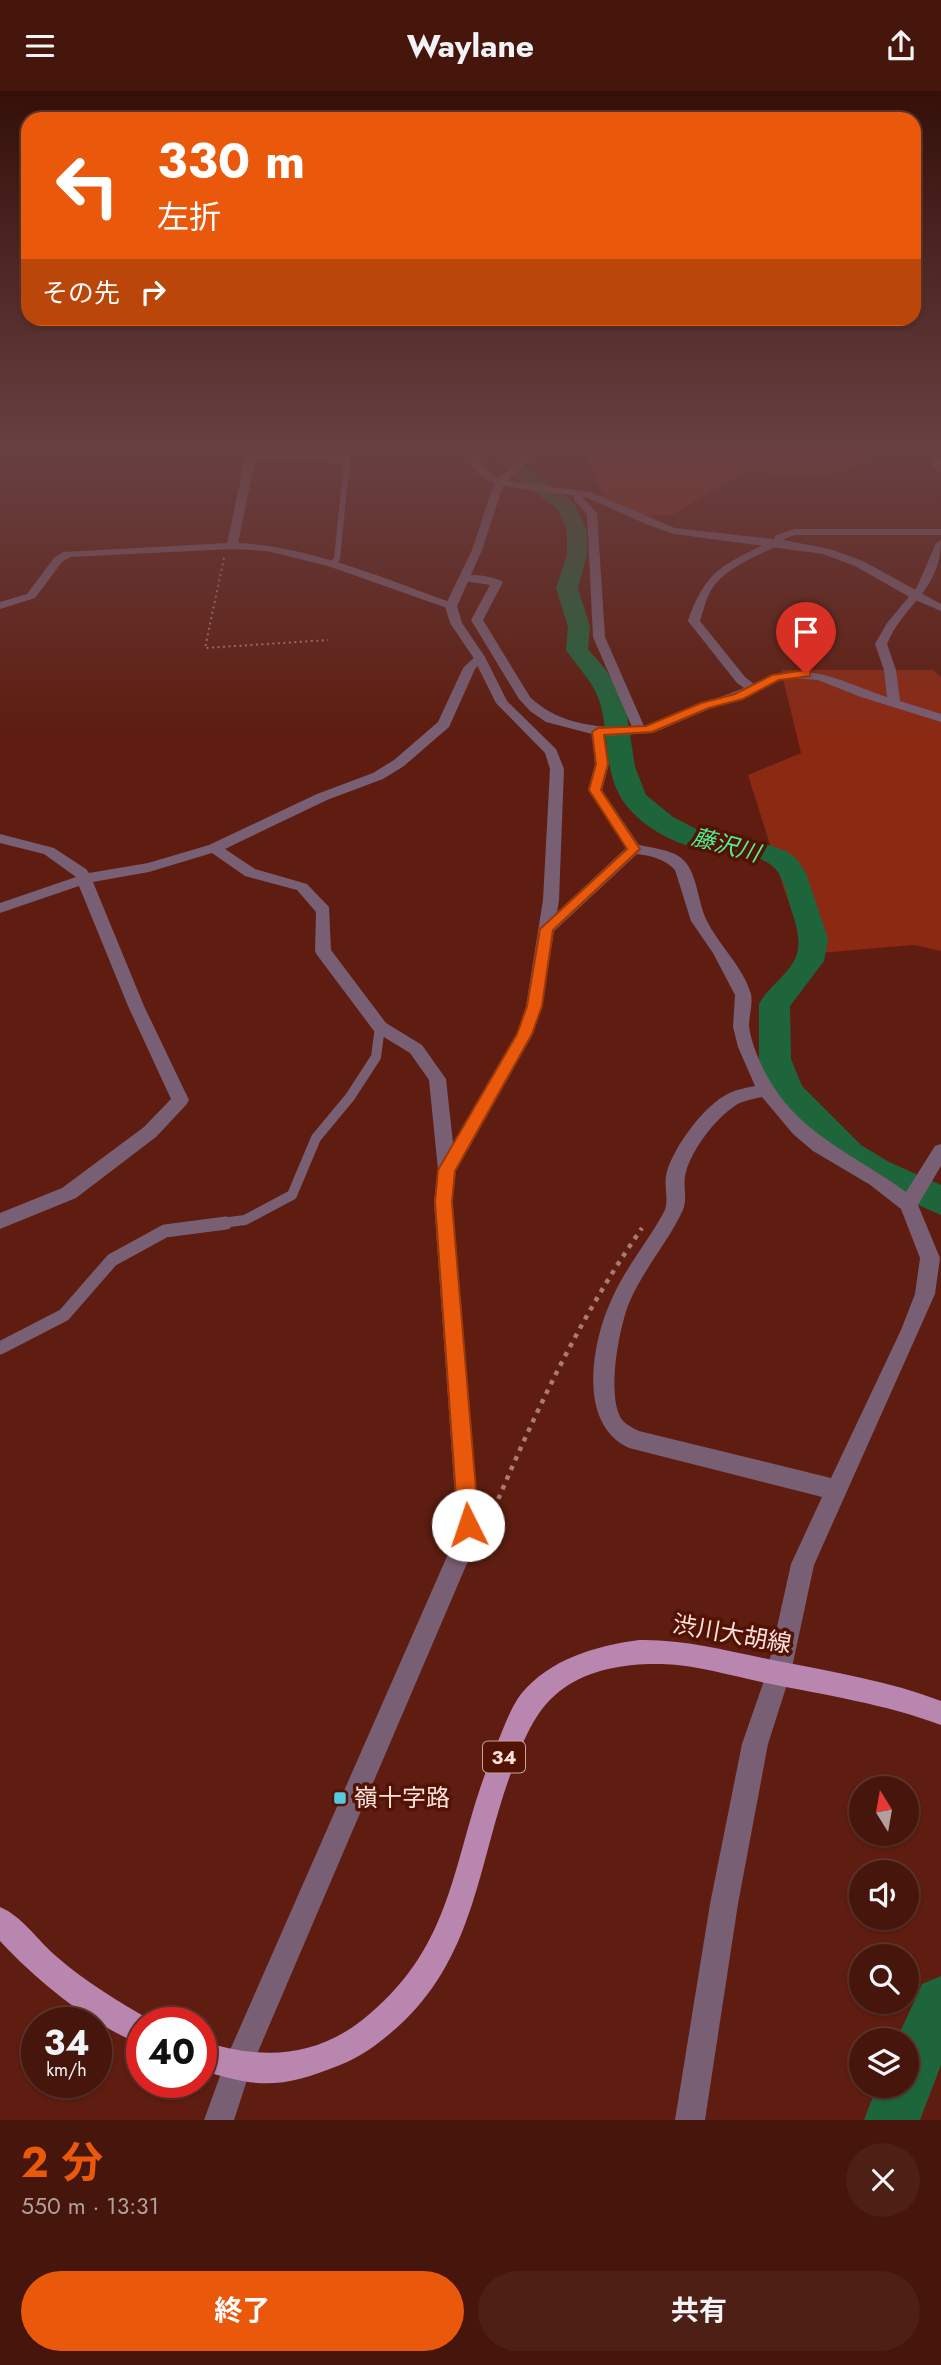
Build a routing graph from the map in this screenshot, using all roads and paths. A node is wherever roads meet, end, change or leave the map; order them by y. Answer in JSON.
{"nodes":[{"id":1,"x":338,"y":545,"type":"edge"},
{"id":2,"x":479,"y":545,"type":"edge"},
{"id":3,"x":594,"y":545,"type":"edge"},
{"id":4,"x":772,"y":545,"type":"edge"},
{"id":5,"x":795,"y":545,"type":"edge"},
{"id":6,"x":940,"y":545,"type":"edge"},
{"id":7,"x":229,"y":546,"type":"junction"},
{"id":8,"x":332,"y":564,"type":"junction"},
{"id":9,"x":464,"y":578,"type":"junction"},
{"id":10,"x":916,"y":597,"type":"junction"},
{"id":11,"x":0,"y":606,"type":"edge"},
{"id":12,"x":451,"y":606,"type":"junction"},
{"id":13,"x":941,"y":607,"type":"edge"},
{"id":14,"x":328,"y":640,"type":"dead end"},
{"id":15,"x":479,"y":657,"type":"junction"},
{"id":16,"x":753,"y":689,"type":"junction"},
{"id":17,"x":894,"y":703,"type":"junction"},
{"id":18,"x":941,"y":718,"type":"edge"},
{"id":19,"x":636,"y":731,"type":"junction"},
{"id":20,"x":601,"y":732,"type":"junction"},
{"id":21,"x":0,"y":838,"type":"edge"},
{"id":22,"x":214,"y":848,"type":"junction"},
{"id":23,"x":634,"y":849,"type":"junction"},
{"id":24,"x":85,"y":879,"type":"junction"},
{"id":25,"x":0,"y":908,"type":"edge"},
{"id":26,"x":547,"y":929,"type":"junction"},
{"id":27,"x":380,"y":1027,"type":"junction"},
{"id":28,"x":766,"y":1090,"type":"junction"},
{"id":29,"x":941,"y":1151,"type":"edge"},
{"id":30,"x":447,"y":1170,"type":"junction"},
{"id":31,"x":908,"y":1204,"type":"junction"},
{"id":32,"x":647,"y":1220,"type":"dead end"},
{"id":33,"x":0,"y":1221,"type":"edge"},
{"id":34,"x":0,"y":1348,"type":"edge"},
{"id":35,"x":837,"y":1490,"type":"junction"},
{"id":36,"x":468,"y":1525,"type":"junction"},
{"id":37,"x":779,"y":1672,"type":"junction"},
{"id":38,"x":941,"y":1713,"type":"edge"},
{"id":39,"x":0,"y":1920,"type":"edge"},
{"id":40,"x":126,"y":2021,"type":"edge"},
{"id":41,"x":217,"y":2060,"type":"edge"},
{"id":42,"x":237,"y":2067,"type":"junction"},
{"id":43,"x":219,"y":2120,"type":"edge"},
{"id":44,"x":690,"y":2120,"type":"edge"}],
"edges":[{"from":1,"to":8,"type":"lane"},
{"from":2,"to":9,"type":"street"},
{"from":3,"to":19,"type":"street"},
{"from":4,"to":16,"type":"street"},
{"from":5,"to":10,"type":"street"},
{"from":6,"to":10,"type":"street"},
{"from":7,"to":8,"type":"street"},
{"from":7,"to":11,"type":"street"},
{"from":7,"to":14,"type":"path"},
{"from":8,"to":12,"type":"street"},
{"from":9,"to":12,"type":"street"},
{"from":9,"to":20,"type":"street"},
{"from":10,"to":13,"type":"street"},
{"from":10,"to":17,"type":"street"},
{"from":12,"to":15,"type":"street"},
{"from":15,"to":22,"type":"street"},
{"from":15,"to":26,"type":"street"},
{"from":16,"to":17,"type":"street"},
{"from":16,"to":19,"type":"street"},
{"from":17,"to":18,"type":"street"},
{"from":19,"to":20,"type":"street"},
{"from":20,"to":23,"type":"street"},
{"from":21,"to":24,"type":"street"},
{"from":22,"to":24,"type":"street"},
{"from":22,"to":27,"type":"street"},
{"from":23,"to":26,"type":"street"},
{"from":23,"to":28,"type":"street"},
{"from":24,"to":25,"type":"street"},
{"from":24,"to":33,"type":"street"},
{"from":26,"to":30,"type":"street"},
{"from":27,"to":30,"type":"street"},
{"from":27,"to":34,"type":"lane"},
{"from":28,"to":31,"type":"street"},
{"from":28,"to":35,"type":"street"},
{"from":29,"to":31,"type":"street"},
{"from":30,"to":36,"type":"street"},
{"from":31,"to":35,"type":"street"},
{"from":32,"to":36,"type":"path"},
{"from":35,"to":37,"type":"street"},
{"from":36,"to":42,"type":"street"},
{"from":37,"to":38,"type":"main road","name":"渋川大胡線","number":"34"},
{"from":37,"to":42,"type":"main road","name":"渋川大胡線","number":"34"},
{"from":37,"to":44,"type":"street"},
{"from":39,"to":40,"type":"main road"},
{"from":41,"to":42,"type":"main road","name":"渋川大胡線","number":"34"},
{"from":42,"to":43,"type":"street"}]}
